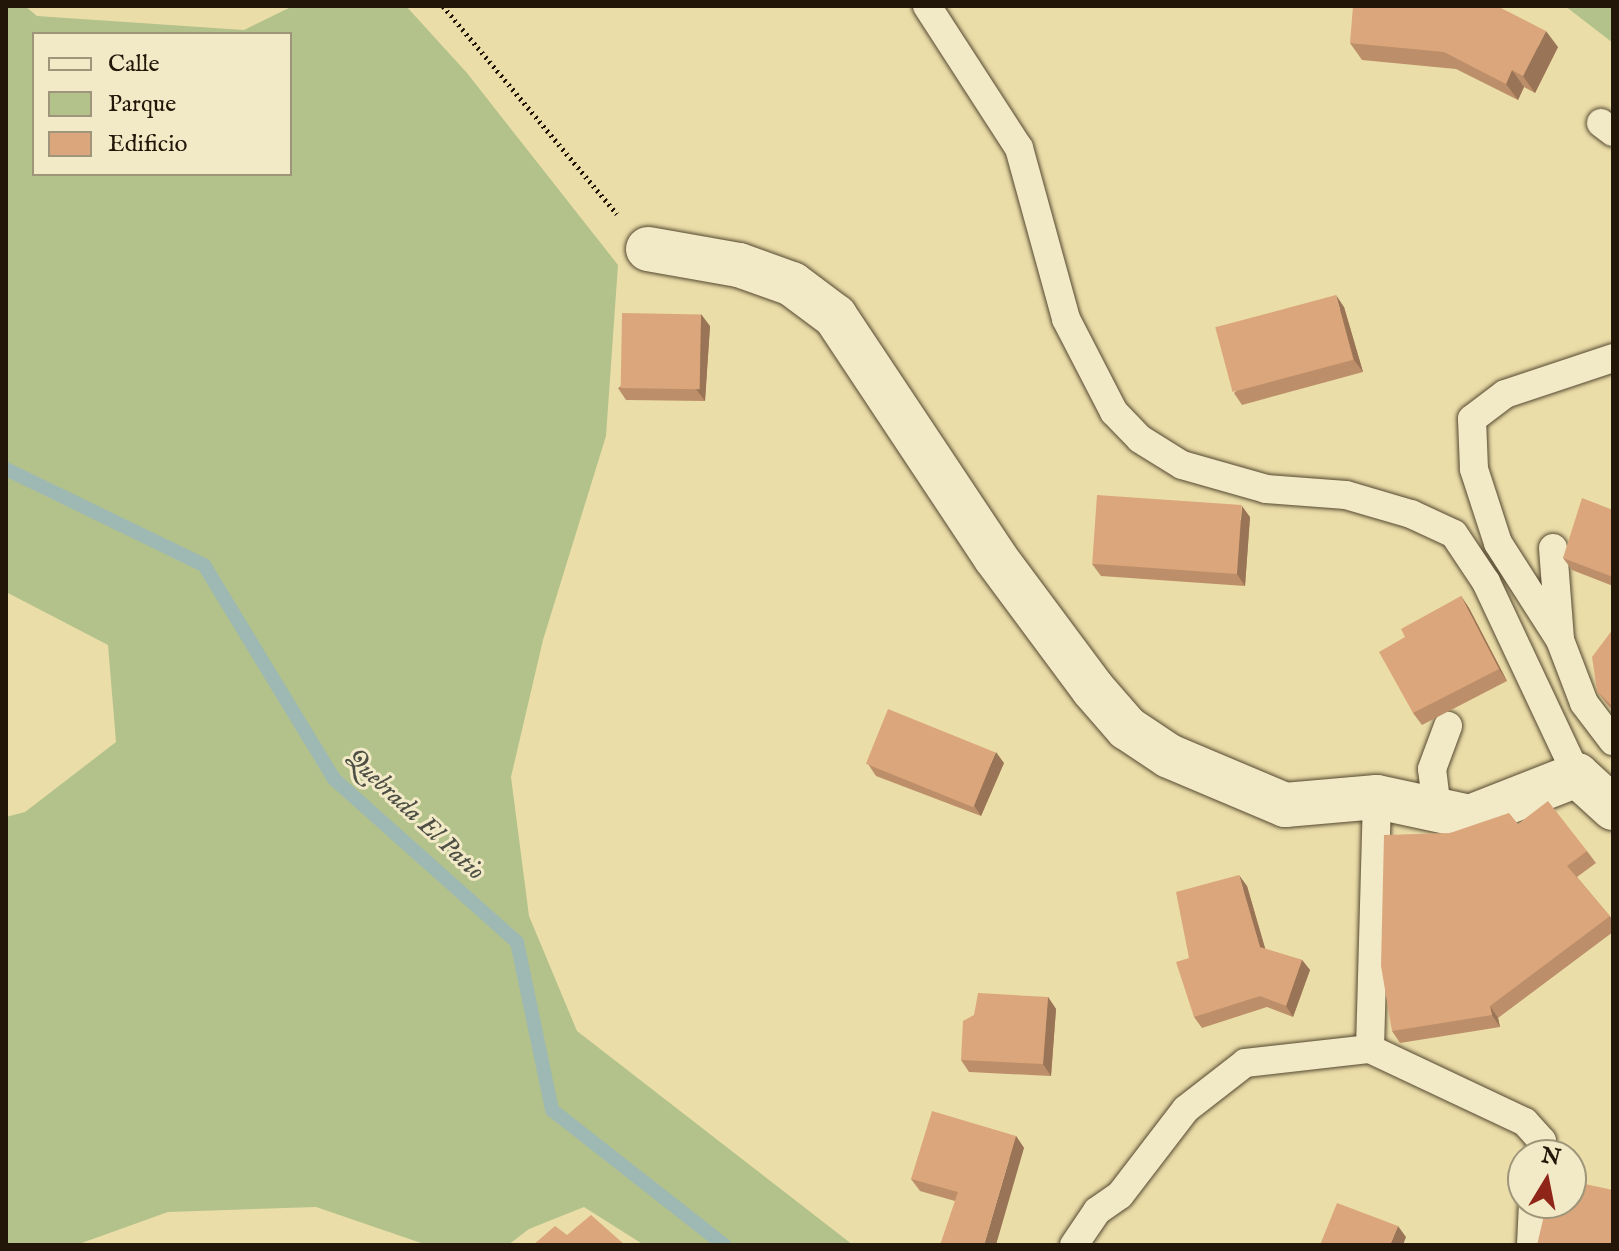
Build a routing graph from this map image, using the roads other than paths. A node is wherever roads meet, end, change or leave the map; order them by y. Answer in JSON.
{"nodes":[{"id":1,"x":927,"y":6,"type":"edge"},
{"id":2,"x":648,"y":249,"type":"road end"},
{"id":3,"x":1613,"y":358,"type":"edge"},
{"id":4,"x":1553,"y":548,"type":"dead end"},
{"id":5,"x":1560,"y":640,"type":"junction"},
{"id":6,"x":1448,"y":726,"type":"dead end"},
{"id":7,"x":1613,"y":741,"type":"edge"},
{"id":8,"x":1577,"y":775,"type":"junction"},
{"id":9,"x":1377,"y":797,"type":"junction"},
{"id":10,"x":1613,"y":808,"type":"edge"},
{"id":11,"x":1437,"y":809,"type":"junction"},
{"id":12,"x":1370,"y":1049,"type":"junction"},
{"id":13,"x":1540,"y":1139,"type":"edge"},
{"id":14,"x":1532,"y":1219,"type":"edge"},
{"id":15,"x":1077,"y":1244,"type":"edge"},
{"id":16,"x":1531,"y":1245,"type":"edge"}],
"edges":[{"from":1,"to":8,"type":"lane"},
{"from":2,"to":9,"type":"street"},
{"from":3,"to":5,"type":"lane"},
{"from":4,"to":5,"type":"lane"},
{"from":5,"to":7,"type":"lane"},
{"from":6,"to":11,"type":"lane"},
{"from":8,"to":10,"type":"street"},
{"from":8,"to":11,"type":"street"},
{"from":9,"to":11,"type":"street"},
{"from":9,"to":12,"type":"lane"},
{"from":12,"to":13,"type":"lane"},
{"from":12,"to":15,"type":"lane"},
{"from":14,"to":16,"type":"lane"}]}
